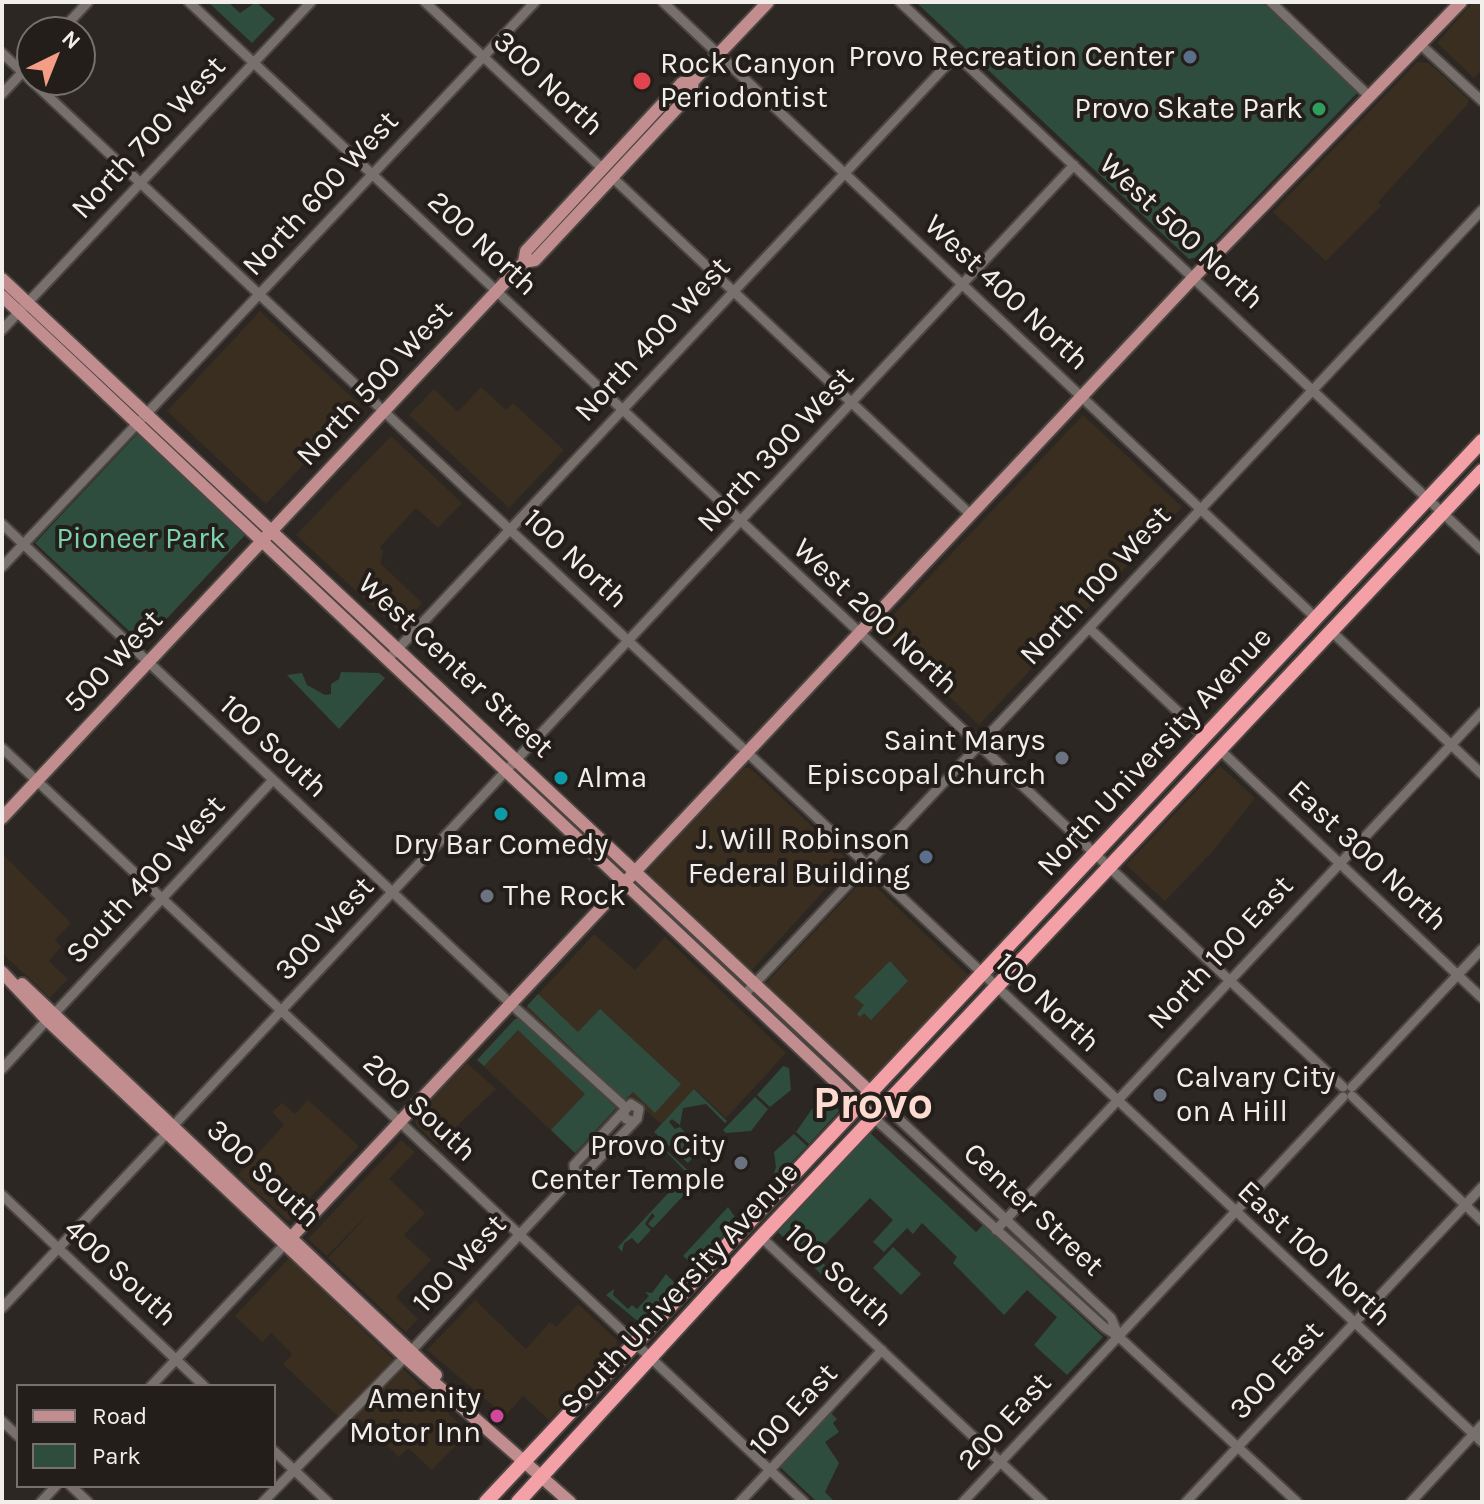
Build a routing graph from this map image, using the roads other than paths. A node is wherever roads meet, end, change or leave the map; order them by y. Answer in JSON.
{"nodes":[{"id":1,"x":189,"y":2,"type":"edge"},
{"id":2,"x":311,"y":2,"type":"edge"},
{"id":3,"x":425,"y":2,"type":"edge"},
{"id":4,"x":535,"y":2,"type":"edge"},
{"id":5,"x":663,"y":2,"type":"edge"},
{"id":6,"x":768,"y":2,"type":"edge"},
{"id":7,"x":900,"y":2,"type":"edge"},
{"id":8,"x":1271,"y":2,"type":"edge"},
{"id":9,"x":1461,"y":2,"type":"edge"},
{"id":10,"x":1421,"y":45,"type":"junction"},
{"id":11,"x":718,"y":55,"type":"junction"},
{"id":12,"x":956,"y":55,"type":"junction"},
{"id":13,"x":484,"y":57,"type":"junction"},
{"id":14,"x":254,"y":62,"type":"junction"},
{"id":15,"x":16,"y":79,"type":"edge"},
{"id":16,"x":2,"y":94,"type":"edge"},
{"id":17,"x":49,"y":96,"type":"edge"},
{"id":18,"x":1370,"y":97,"type":"junction"},
{"id":19,"x":1482,"y":101,"type":"edge"},
{"id":20,"x":1074,"y":165,"type":"junction"},
{"id":21,"x":608,"y":173,"type":"junction"},
{"id":22,"x":845,"y":174,"type":"junction"},
{"id":23,"x":372,"y":175,"type":"junction"},
{"id":24,"x":140,"y":182,"type":"junction"},
{"id":25,"x":1482,"y":210,"type":"edge"},
{"id":26,"x":1194,"y":277,"type":"junction"},
{"id":27,"x":2,"y":279,"type":"edge"},
{"id":28,"x":963,"y":286,"type":"junction"},
{"id":29,"x":732,"y":291,"type":"junction"},
{"id":30,"x":497,"y":292,"type":"junction"},
{"id":31,"x":2,"y":296,"type":"edge"},
{"id":32,"x":259,"y":296,"type":"junction"},
{"id":33,"x":23,"y":307,"type":"junction"},
{"id":34,"x":2,"y":330,"type":"edge"},
{"id":35,"x":1313,"y":389,"type":"junction"},
{"id":36,"x":1082,"y":398,"type":"junction"},
{"id":37,"x":853,"y":403,"type":"junction"},
{"id":38,"x":622,"y":409,"type":"junction"},
{"id":39,"x":383,"y":413,"type":"junction"},
{"id":40,"x":143,"y":419,"type":"junction"},
{"id":41,"x":1482,"y":441,"type":"edge"},
{"id":42,"x":1482,"y":471,"type":"edge"},
{"id":43,"x":1427,"y":499,"type":"junction"},
{"id":44,"x":1201,"y":509,"type":"junction"},
{"id":45,"x":1442,"y":513,"type":"junction"},
{"id":46,"x":971,"y":515,"type":"junction"},
{"id":47,"x":741,"y":521,"type":"junction"},
{"id":48,"x":2,"y":524,"type":"edge"},
{"id":49,"x":508,"y":529,"type":"junction"},
{"id":50,"x":273,"y":531,"type":"junction"},
{"id":51,"x":263,"y":541,"type":"junction"},
{"id":52,"x":23,"y":544,"type":"junction"},
{"id":53,"x":1482,"y":550,"type":"edge"},
{"id":54,"x":2,"y":567,"type":"edge"},
{"id":55,"x":1317,"y":619,"type":"junction"},
{"id":56,"x":1089,"y":628,"type":"junction"},
{"id":57,"x":1330,"y":630,"type":"junction"},
{"id":58,"x":858,"y":635,"type":"junction"},
{"id":59,"x":628,"y":643,"type":"junction"},
{"id":60,"x":398,"y":648,"type":"junction"},
{"id":61,"x":388,"y":659,"type":"junction"},
{"id":62,"x":148,"y":663,"type":"junction"},
{"id":63,"x":1482,"y":712,"type":"edge"},
{"id":64,"x":1205,"y":737,"type":"junction"},
{"id":65,"x":1451,"y":745,"type":"junction"},
{"id":66,"x":978,"y":747,"type":"junction"},
{"id":67,"x":2,"y":748,"type":"edge"},
{"id":68,"x":1220,"y":750,"type":"junction"},
{"id":69,"x":746,"y":753,"type":"junction"},
{"id":70,"x":511,"y":765,"type":"junction"},
{"id":71,"x":1482,"y":774,"type":"edge"},
{"id":72,"x":273,"y":780,"type":"junction"},
{"id":73,"x":37,"y":781,"type":"junction"},
{"id":74,"x":2,"y":818,"type":"edge"},
{"id":75,"x":1094,"y":855,"type":"junction"},
{"id":76,"x":1340,"y":862,"type":"junction"},
{"id":77,"x":866,"y":866,"type":"junction"},
{"id":78,"x":1108,"y":869,"type":"junction"},
{"id":79,"x":635,"y":871,"type":"junction"},
{"id":80,"x":625,"y":882,"type":"junction"},
{"id":81,"x":393,"y":892,"type":"junction"},
{"id":82,"x":162,"y":899,"type":"junction"},
{"id":83,"x":1482,"y":949,"type":"edge"},
{"id":84,"x":2,"y":972,"type":"edge"},
{"id":85,"x":981,"y":974,"type":"junction"},
{"id":86,"x":1458,"y":974,"type":"junction"},
{"id":87,"x":1227,"y":982,"type":"junction"},
{"id":88,"x":754,"y":984,"type":"junction"},
{"id":89,"x":996,"y":988,"type":"junction"},
{"id":90,"x":744,"y":995,"type":"junction"},
{"id":91,"x":1482,"y":998,"type":"edge"},
{"id":92,"x":512,"y":1005,"type":"junction"},
{"id":93,"x":282,"y":1011,"type":"junction"},
{"id":94,"x":51,"y":1017,"type":"junction"},
{"id":95,"x":2,"y":1069,"type":"edge"},
{"id":96,"x":1348,"y":1092,"type":"junction"},
{"id":97,"x":865,"y":1099,"type":"junction"},
{"id":98,"x":1115,"y":1100,"type":"junction"},
{"id":99,"x":624,"y":1110,"type":"junction"},
{"id":100,"x":880,"y":1112,"type":"junction"},
{"id":101,"x":632,"y":1121,"type":"junction"},
{"id":102,"x":400,"y":1122,"type":"junction"},
{"id":103,"x":170,"y":1130,"type":"junction"},
{"id":104,"x":575,"y":1175,"type":"junction"},
{"id":105,"x":1482,"y":1187,"type":"edge"},
{"id":106,"x":2,"y":1195,"type":"edge"},
{"id":107,"x":1465,"y":1205,"type":"junction"},
{"id":108,"x":1235,"y":1213,"type":"junction"},
{"id":109,"x":1005,"y":1220,"type":"junction"},
{"id":110,"x":1482,"y":1221,"type":"edge"},
{"id":111,"x":996,"y":1230,"type":"junction"},
{"id":112,"x":520,"y":1235,"type":"junction"},
{"id":113,"x":761,"y":1237,"type":"junction"},
{"id":114,"x":289,"y":1240,"type":"junction"},
{"id":115,"x":58,"y":1249,"type":"junction"},
{"id":116,"x":2,"y":1308,"type":"edge"},
{"id":117,"x":1354,"y":1324,"type":"junction"},
{"id":118,"x":1119,"y":1337,"type":"junction"},
{"id":119,"x":635,"y":1343,"type":"junction"},
{"id":120,"x":882,"y":1350,"type":"junction"},
{"id":121,"x":408,"y":1353,"type":"junction"},
{"id":122,"x":176,"y":1359,"type":"junction"},
{"id":123,"x":652,"y":1359,"type":"junction"},
{"id":124,"x":153,"y":1384,"type":"edge"},
{"id":125,"x":202,"y":1384,"type":"edge"},
{"id":126,"x":1482,"y":1425,"type":"edge"},
{"id":127,"x":1473,"y":1434,"type":"junction"},
{"id":128,"x":1482,"y":1442,"type":"edge"},
{"id":129,"x":1238,"y":1447,"type":"junction"},
{"id":130,"x":276,"y":1453,"type":"edge"},
{"id":131,"x":524,"y":1461,"type":"junction"},
{"id":132,"x":1000,"y":1462,"type":"junction"},
{"id":133,"x":294,"y":1469,"type":"junction"},
{"id":134,"x":770,"y":1470,"type":"junction"},
{"id":135,"x":541,"y":1477,"type":"junction"},
{"id":136,"x":73,"y":1488,"type":"edge"},
{"id":137,"x":88,"y":1502,"type":"edge"},
{"id":138,"x":263,"y":1502,"type":"edge"},
{"id":139,"x":328,"y":1502,"type":"edge"},
{"id":140,"x":486,"y":1502,"type":"edge"},
{"id":141,"x":518,"y":1502,"type":"edge"},
{"id":142,"x":570,"y":1502,"type":"edge"},
{"id":143,"x":740,"y":1502,"type":"edge"},
{"id":144,"x":804,"y":1502,"type":"edge"},
{"id":145,"x":963,"y":1502,"type":"edge"},
{"id":146,"x":1043,"y":1502,"type":"edge"},
{"id":147,"x":1186,"y":1502,"type":"edge"},
{"id":148,"x":1297,"y":1502,"type":"edge"},
{"id":149,"x":1411,"y":1502,"type":"edge"}],
"edges":[{"from":1,"to":14,"type":"street","name":"200 North"},
{"from":2,"to":14,"type":"street","name":"North 700 West"},
{"from":3,"to":13,"type":"street","name":"300 North"},
{"from":4,"to":13,"type":"street","name":"North 600 West"},
{"from":5,"to":11,"type":"street","name":"West 400 North"},
{"from":6,"to":11,"type":"main road","name":"North 500 West"},
{"from":7,"to":12,"type":"street","name":"West 500 North"},
{"from":8,"to":18,"type":"street"},
{"from":9,"to":10,"type":"main road"},
{"from":10,"to":18,"type":"main road"},
{"from":10,"to":19,"type":"street"},
{"from":11,"to":21,"type":"main road","name":"North 500 West"},
{"from":11,"to":22,"type":"street","name":"West 400 North"},
{"from":12,"to":20,"type":"street","name":"West 500 North"},
{"from":12,"to":22,"type":"street","name":"North 400 West"},
{"from":13,"to":21,"type":"street","name":"300 North"},
{"from":13,"to":23,"type":"street","name":"North 600 West"},
{"from":14,"to":23,"type":"street","name":"200 North"},
{"from":14,"to":24,"type":"street","name":"North 700 West"},
{"from":15,"to":16,"type":"street"},
{"from":17,"to":24,"type":"street","name":"100 North"},
{"from":18,"to":26,"type":"main road"},
{"from":20,"to":26,"type":"street","name":"West 500 North"},
{"from":20,"to":28,"type":"street","name":"North 300 West"},
{"from":21,"to":29,"type":"street","name":"300 North"},
{"from":21,"to":30,"type":"main road","name":"North 500 West"},
{"from":22,"to":28,"type":"street","name":"West 400 North"},
{"from":22,"to":29,"type":"street","name":"North 400 West"},
{"from":23,"to":30,"type":"street","name":"200 North"},
{"from":23,"to":32,"type":"street","name":"North 600 West"},
{"from":24,"to":32,"type":"street","name":"100 North"},
{"from":24,"to":33,"type":"street","name":"North 700 West"},
{"from":25,"to":35,"type":"street","name":"North 100 West"},
{"from":26,"to":35,"type":"street","name":"West 500 North"},
{"from":26,"to":36,"type":"main road"},
{"from":27,"to":33,"type":"main road","name":"West Center Street"},
{"from":28,"to":36,"type":"street","name":"West 400 North"},
{"from":28,"to":37,"type":"street","name":"North 300 West"},
{"from":29,"to":37,"type":"street","name":"300 North"},
{"from":29,"to":38,"type":"street","name":"North 400 West"},
{"from":30,"to":38,"type":"street","name":"200 North"},
{"from":30,"to":39,"type":"main road","name":"North 500 West"},
{"from":31,"to":33,"type":"main road","name":"West Center Street"},
{"from":32,"to":39,"type":"street","name":"100 North"},
{"from":32,"to":40,"type":"street","name":"North 600 West"},
{"from":33,"to":34,"type":"street","name":"North 700 West"},
{"from":33,"to":40,"type":"main road","name":"West Center Street"},
{"from":35,"to":43,"type":"street","name":"West 500 North"},
{"from":35,"to":44,"type":"street","name":"North 100 West"},
{"from":36,"to":44,"type":"street","name":"West 400 North"},
{"from":36,"to":46,"type":"main road"},
{"from":37,"to":46,"type":"street","name":"300 North"},
{"from":37,"to":47,"type":"street","name":"North 300 West"},
{"from":38,"to":47,"type":"street","name":"200 North"},
{"from":38,"to":49,"type":"street","name":"North 400 West"},
{"from":39,"to":49,"type":"street","name":"100 North"},
{"from":39,"to":50,"type":"main road","name":"North 500 West"},
{"from":40,"to":50,"type":"main road","name":"West Center Street"},
{"from":40,"to":51,"type":"main road","name":"West Center Street"},
{"from":40,"to":52,"type":"street","name":"North 600 West"},
{"from":41,"to":43,"type":"highway","name":"North University Avenue"},
{"from":42,"to":45,"type":"highway","name":"North University Avenue"},
{"from":43,"to":45,"type":"street","name":"West 500 North"},
{"from":43,"to":55,"type":"highway","name":"North University Avenue"},
{"from":44,"to":55,"type":"street","name":"West 400 North"},
{"from":44,"to":56,"type":"street","name":"North 100 West"},
{"from":45,"to":53,"type":"street","name":"West 500 North"},
{"from":45,"to":57,"type":"highway","name":"North University Avenue"},
{"from":46,"to":58,"type":"main road"},
{"from":47,"to":58,"type":"street","name":"West 200 North"},
{"from":47,"to":59,"type":"street","name":"North 300 West"},
{"from":48,"to":52,"type":"street","name":"100 South"},
{"from":49,"to":59,"type":"street","name":"100 North"},
{"from":49,"to":60,"type":"street","name":"North 400 West"},
{"from":50,"to":51,"type":"main road","name":"North 500 West"},
{"from":50,"to":60,"type":"main road","name":"West Center Street"},
{"from":51,"to":61,"type":"main road","name":"West Center Street"},
{"from":51,"to":62,"type":"main road","name":"500 West"},
{"from":52,"to":54,"type":"street","name":"North 600 West"},
{"from":52,"to":62,"type":"street","name":"100 South"},
{"from":55,"to":64,"type":"highway","name":"North University Avenue"},
{"from":56,"to":64,"type":"street"},
{"from":56,"to":66,"type":"street","name":"North 100 West"},
{"from":57,"to":65,"type":"street"},
{"from":57,"to":68,"type":"highway","name":"North University Avenue"},
{"from":58,"to":66,"type":"street","name":"West 200 North"},
{"from":58,"to":69,"type":"main road"},
{"from":59,"to":69,"type":"street","name":"100 North"},
{"from":59,"to":70,"type":"street","name":"North 300 West"},
{"from":60,"to":61,"type":"street","name":"North 400 West"},
{"from":60,"to":70,"type":"main road","name":"West Center Street"},
{"from":61,"to":70,"type":"main road","name":"West Center Street"},
{"from":62,"to":72,"type":"street","name":"100 South"},
{"from":62,"to":73,"type":"main road","name":"500 West"},
{"from":63,"to":65,"type":"street","name":"North 100 East"},
{"from":64,"to":75,"type":"highway","name":"North University Avenue"},
{"from":65,"to":71,"type":"street"},
{"from":65,"to":76,"type":"street","name":"North 100 East"},
{"from":66,"to":75,"type":"street"},
{"from":66,"to":77,"type":"street","name":"North 100 West"},
{"from":67,"to":73,"type":"street","name":"200 South"},
{"from":68,"to":76,"type":"street","name":"East 300 North"},
{"from":68,"to":78,"type":"highway","name":"North University Avenue"},
{"from":69,"to":77,"type":"street","name":"100 North"},
{"from":69,"to":79,"type":"main road"},
{"from":70,"to":79,"type":"main road","name":"West Center Street"},
{"from":70,"to":80,"type":"main road","name":"West Center Street"},
{"from":70,"to":81,"type":"street","name":"300 West"},
{"from":72,"to":81,"type":"street","name":"100 South"},
{"from":72,"to":82,"type":"street","name":"South 400 West"},
{"from":73,"to":74,"type":"main road","name":"500 West"},
{"from":73,"to":82,"type":"street","name":"200 South"},
{"from":75,"to":78,"type":"street"},
{"from":75,"to":85,"type":"highway","name":"North University Avenue"},
{"from":76,"to":86,"type":"street","name":"East 300 North"},
{"from":76,"to":87,"type":"street","name":"North 100 East"},
{"from":77,"to":85,"type":"street","name":"100 North"},
{"from":77,"to":88,"type":"street","name":"North 100 West"},
{"from":78,"to":87,"type":"street"},
{"from":78,"to":89,"type":"highway","name":"North University Avenue"},
{"from":79,"to":80,"type":"main road"},
{"from":79,"to":88,"type":"main road","name":"West Center Street"},
{"from":80,"to":90,"type":"main road","name":"West Center Street"},
{"from":80,"to":92,"type":"main road"},
{"from":81,"to":92,"type":"street","name":"100 South"},
{"from":81,"to":93,"type":"street","name":"300 West"},
{"from":82,"to":93,"type":"street","name":"200 South"},
{"from":82,"to":94,"type":"street","name":"South 400 West"},
{"from":83,"to":86,"type":"street","name":"200 East"},
{"from":84,"to":94,"type":"main road","name":"300 South"},
{"from":85,"to":89,"type":"street","name":"100 North"},
{"from":85,"to":97,"type":"highway","name":"North University Avenue"},
{"from":86,"to":91,"type":"street","name":"East 300 North"},
{"from":86,"to":96,"type":"street","name":"200 East"},
{"from":87,"to":96,"type":"street"},
{"from":87,"to":98,"type":"street","name":"North 100 East"},
{"from":88,"to":90,"type":"street","name":"North 100 West"},
{"from":88,"to":97,"type":"main road","name":"West Center Street"},
{"from":89,"to":98,"type":"street","name":"100 North"},
{"from":89,"to":100,"type":"highway","name":"North University Avenue"},
{"from":90,"to":97,"type":"main road","name":"West Center Street"},
{"from":92,"to":99,"type":"street","name":"100 South"},
{"from":92,"to":102,"type":"main road"},
{"from":93,"to":102,"type":"street","name":"200 South"},
{"from":93,"to":103,"type":"street","name":"300 West"},
{"from":94,"to":95,"type":"street","name":"South 400 West"},
{"from":94,"to":103,"type":"main road","name":"300 South"},
{"from":96,"to":107,"type":"street"},
{"from":96,"to":108,"type":"street","name":"200 East"},
{"from":97,"to":100,"type":"main road","name":"Center Street"},
{"from":97,"to":119,"type":"highway","name":"South University Avenue"},
{"from":98,"to":108,"type":"street","name":"East 100 North"},
{"from":98,"to":109,"type":"street","name":"North 100 East"},
{"from":99,"to":101,"type":"street"},
{"from":99,"to":101,"type":"street"},
{"from":99,"to":104,"type":"street"},
{"from":100,"to":109,"type":"street","name":"Center Street"},
{"from":100,"to":111,"type":"street","name":"Center Street"},
{"from":100,"to":113,"type":"highway","name":"South University Avenue"},
{"from":101,"to":104,"type":"street"},
{"from":102,"to":112,"type":"street","name":"200 South"},
{"from":102,"to":114,"type":"main road"},
{"from":103,"to":114,"type":"main road","name":"300 South"},
{"from":103,"to":115,"type":"street","name":"300 West"},
{"from":104,"to":112,"type":"street","name":"100 West"},
{"from":105,"to":107,"type":"street","name":"300 East"},
{"from":106,"to":115,"type":"street","name":"400 South"},
{"from":107,"to":110,"type":"street"},
{"from":107,"to":117,"type":"street","name":"300 East"},
{"from":108,"to":117,"type":"street","name":"East 100 North"},
{"from":108,"to":118,"type":"street","name":"200 East"},
{"from":109,"to":111,"type":"street","name":"North 100 East"},
{"from":109,"to":118,"type":"street","name":"Center Street"},
{"from":111,"to":118,"type":"street","name":"Center Street"},
{"from":112,"to":119,"type":"street","name":"200 South"},
{"from":112,"to":121,"type":"street","name":"100 West"},
{"from":113,"to":120,"type":"street","name":"100 South"},
{"from":113,"to":123,"type":"highway","name":"South University Avenue"},
{"from":114,"to":121,"type":"main road","name":"300 South"},
{"from":114,"to":122,"type":"street"},
{"from":115,"to":116,"type":"street","name":"300 West"},
{"from":115,"to":122,"type":"street","name":"400 South"},
{"from":117,"to":127,"type":"street","name":"East 100 North"},
{"from":117,"to":129,"type":"street","name":"300 East"},
{"from":118,"to":129,"type":"street","name":"Center Street"},
{"from":118,"to":132,"type":"street","name":"200 East"},
{"from":119,"to":123,"type":"street","name":"200 South"},
{"from":119,"to":131,"type":"highway","name":"South University Avenue"},
{"from":120,"to":132,"type":"street","name":"100 South"},
{"from":120,"to":134,"type":"street","name":"100 East"},
{"from":121,"to":131,"type":"main road","name":"300 South"},
{"from":121,"to":133,"type":"street","name":"100 West"},
{"from":122,"to":124,"type":"street"},
{"from":122,"to":125,"type":"street","name":"400 South"},
{"from":123,"to":134,"type":"street","name":"200 South"},
{"from":123,"to":135,"type":"highway","name":"South University Avenue"},
{"from":126,"to":127,"type":"street"},
{"from":127,"to":128,"type":"street","name":"East 100 North"},
{"from":127,"to":149,"type":"street"},
{"from":129,"to":147,"type":"street","name":"300 East"},
{"from":129,"to":148,"type":"street","name":"Center Street"},
{"from":130,"to":133,"type":"street"},
{"from":131,"to":135,"type":"main road","name":"300 South"},
{"from":131,"to":140,"type":"highway","name":"South University Avenue"},
{"from":132,"to":145,"type":"street","name":"200 East"},
{"from":132,"to":146,"type":"street","name":"100 South"},
{"from":133,"to":138,"type":"street","name":"100 West"},
{"from":133,"to":139,"type":"street"},
{"from":134,"to":143,"type":"street","name":"100 East"},
{"from":134,"to":144,"type":"street","name":"200 South"},
{"from":135,"to":141,"type":"highway","name":"South University Avenue"},
{"from":135,"to":142,"type":"main road","name":"300 South"},
{"from":136,"to":137,"type":"street"}]}
